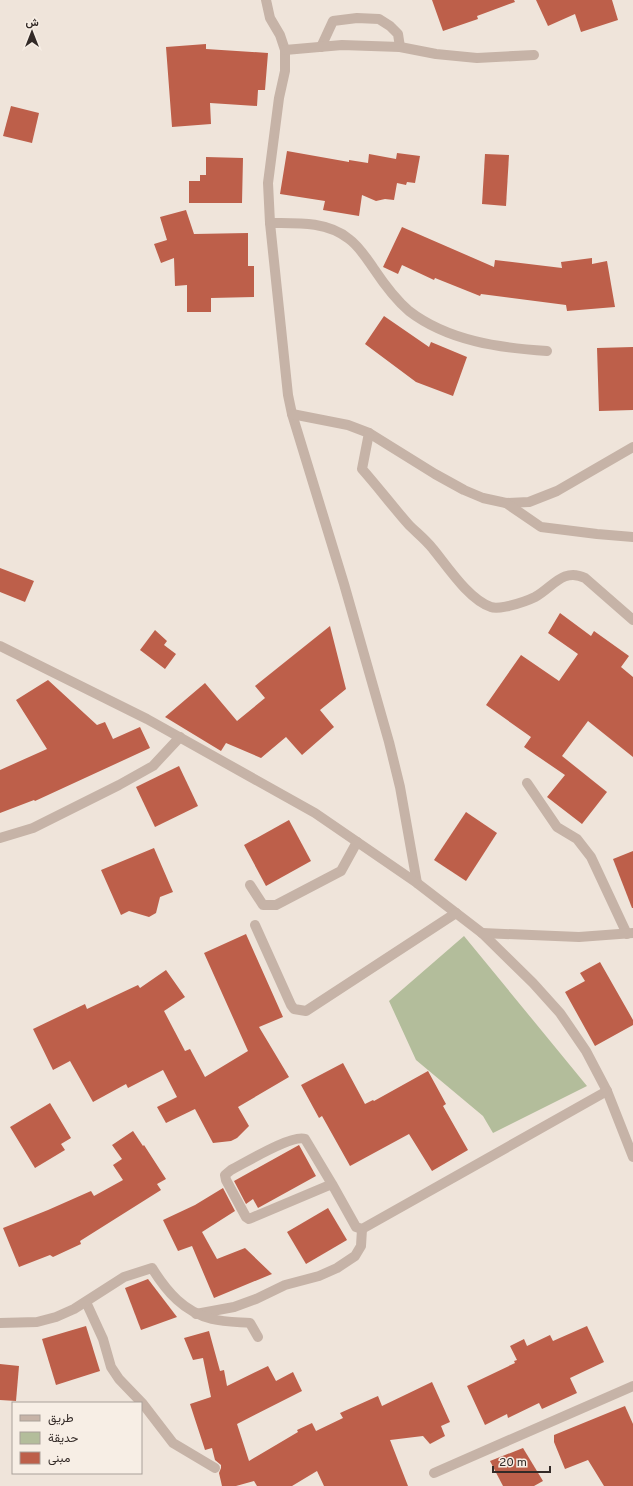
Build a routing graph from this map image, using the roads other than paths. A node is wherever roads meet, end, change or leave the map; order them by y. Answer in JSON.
{"nodes":[{"id":1,"x":266,"y":0,"type":"edge"},
{"id":2,"x":321,"y":47,"type":"junction"},
{"id":3,"x":400,"y":47,"type":"junction"},
{"id":4,"x":285,"y":50,"type":"junction"},
{"id":5,"x":534,"y":55,"type":"dead end"},
{"id":6,"x":270,"y":223,"type":"junction"},
{"id":7,"x":547,"y":351,"type":"dead end"},
{"id":8,"x":292,"y":414,"type":"junction"},
{"id":9,"x":369,"y":433,"type":"junction"},
{"id":10,"x":633,"y":447,"type":"edge"},
{"id":11,"x":506,"y":503,"type":"junction"},
{"id":12,"x":633,"y":537,"type":"edge"},
{"id":13,"x":633,"y":620,"type":"edge"},
{"id":14,"x":0,"y":646,"type":"edge"},
{"id":15,"x":180,"y":737,"type":"junction"},
{"id":16,"x":527,"y":783,"type":"dead end"},
{"id":17,"x":0,"y":838,"type":"edge"},
{"id":18,"x":358,"y":842,"type":"junction"},
{"id":19,"x":418,"y":883,"type":"junction"},
{"id":20,"x":250,"y":885,"type":"dead end"},
{"id":21,"x":456,"y":913,"type":"junction"},
{"id":22,"x":255,"y":925,"type":"dead end"},
{"id":23,"x":482,"y":933,"type":"junction"},
{"id":24,"x":630,"y":933,"type":"edge"},
{"id":25,"x":607,"y":1091,"type":"junction"},
{"id":26,"x":633,"y":1157,"type":"edge"},
{"id":27,"x":332,"y":1184,"type":"junction"},
{"id":28,"x":362,"y":1229,"type":"junction"},
{"id":29,"x":86,"y":1302,"type":"junction"},
{"id":30,"x":196,"y":1314,"type":"junction"},
{"id":31,"x":0,"y":1323,"type":"edge"},
{"id":32,"x":258,"y":1336,"type":"dead end"},
{"id":33,"x":633,"y":1386,"type":"edge"},
{"id":34,"x":141,"y":1402,"type":"edge"},
{"id":35,"x":142,"y":1403,"type":"edge"},
{"id":36,"x":215,"y":1468,"type":"dead end"},
{"id":37,"x":434,"y":1473,"type":"dead end"}],
"edges":[{"from":1,"to":4,"type":"street"},
{"from":2,"to":3,"type":"street"},
{"from":2,"to":3,"type":"street"},
{"from":2,"to":4,"type":"street"},
{"from":3,"to":5,"type":"street"},
{"from":4,"to":6,"type":"street"},
{"from":6,"to":7,"type":"street"},
{"from":6,"to":8,"type":"street"},
{"from":8,"to":9,"type":"street"},
{"from":8,"to":19,"type":"street"},
{"from":9,"to":11,"type":"street"},
{"from":9,"to":13,"type":"street"},
{"from":10,"to":11,"type":"street"},
{"from":11,"to":12,"type":"street"},
{"from":14,"to":15,"type":"street"},
{"from":15,"to":17,"type":"street"},
{"from":15,"to":18,"type":"street"},
{"from":16,"to":24,"type":"street"},
{"from":18,"to":19,"type":"street"},
{"from":18,"to":20,"type":"street"},
{"from":19,"to":21,"type":"street"},
{"from":21,"to":22,"type":"street"},
{"from":21,"to":23,"type":"street"},
{"from":23,"to":24,"type":"street"},
{"from":23,"to":25,"type":"street"},
{"from":25,"to":26,"type":"street"},
{"from":25,"to":28,"type":"street"},
{"from":27,"to":27,"type":"street"},
{"from":27,"to":28,"type":"street"},
{"from":28,"to":30,"type":"street"},
{"from":29,"to":30,"type":"street"},
{"from":29,"to":31,"type":"street"},
{"from":29,"to":34,"type":"street"},
{"from":30,"to":32,"type":"street"},
{"from":33,"to":37,"type":"street"},
{"from":35,"to":36,"type":"street"}]}
